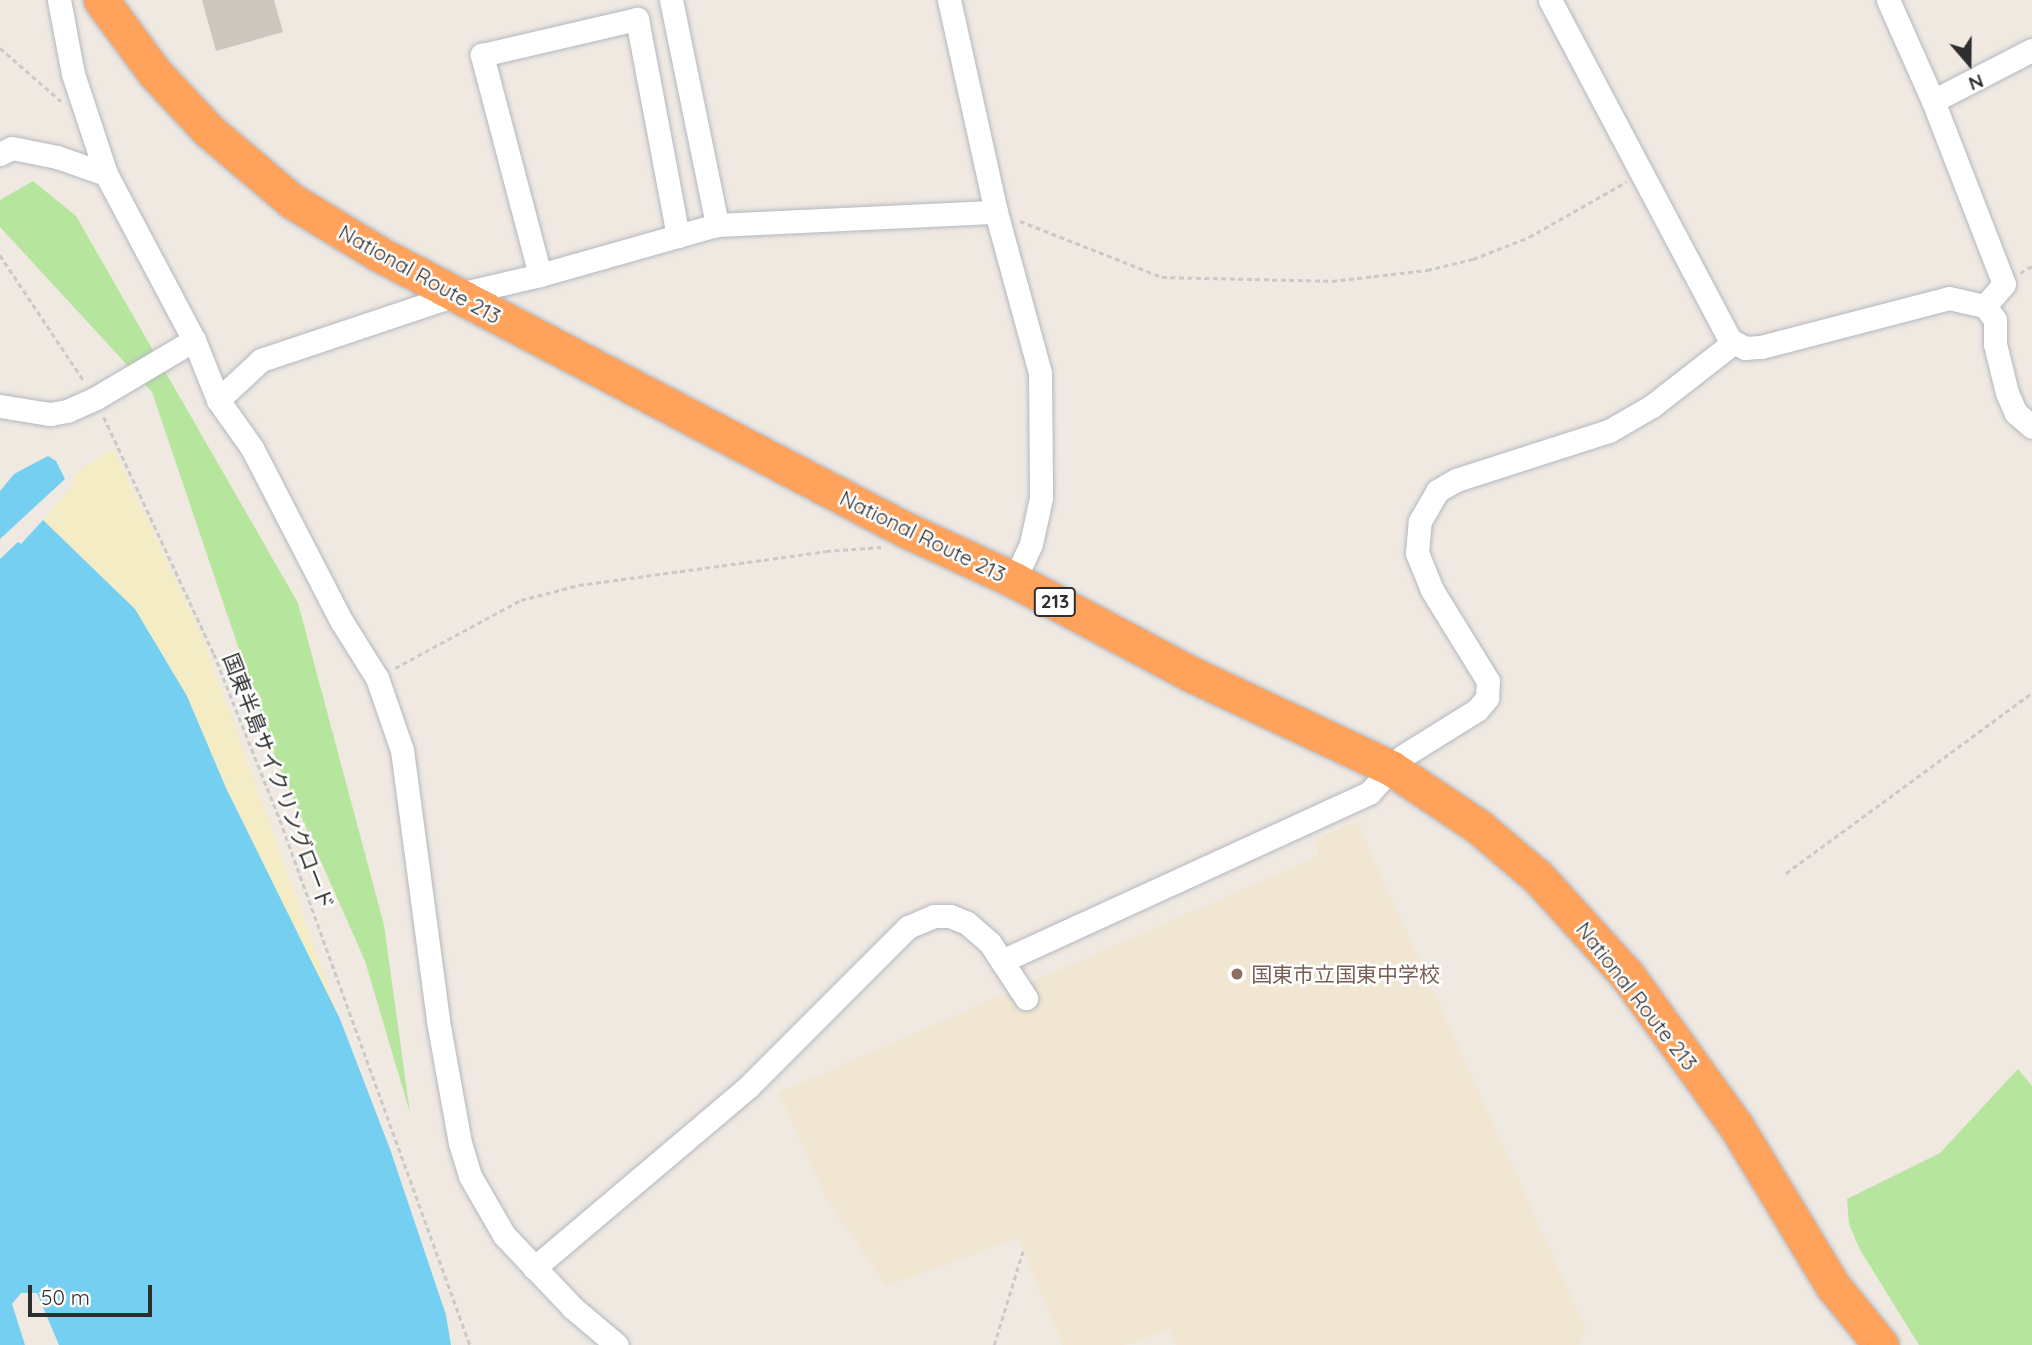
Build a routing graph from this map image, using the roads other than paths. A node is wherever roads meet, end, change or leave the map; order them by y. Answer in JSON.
{"nodes":[{"id":1,"x":59,"y":0,"type":"edge"},
{"id":2,"x":102,"y":0,"type":"edge"},
{"id":3,"x":671,"y":0,"type":"edge"},
{"id":4,"x":949,"y":0,"type":"edge"},
{"id":5,"x":1550,"y":0,"type":"edge"},
{"id":6,"x":1888,"y":0,"type":"edge"},
{"id":7,"x":2032,"y":50,"type":"edge"},
{"id":8,"x":1933,"y":101,"type":"junction"},
{"id":9,"x":0,"y":154,"type":"edge"},
{"id":10,"x":106,"y":174,"type":"junction"},
{"id":11,"x":996,"y":212,"type":"junction"},
{"id":12,"x":717,"y":225,"type":"junction"},
{"id":13,"x":678,"y":236,"type":"junction"},
{"id":14,"x":540,"y":275,"type":"junction"},
{"id":15,"x":455,"y":295,"type":"junction"},
{"id":16,"x":1985,"y":306,"type":"junction"},
{"id":17,"x":194,"y":340,"type":"junction"},
{"id":18,"x":1733,"y":343,"type":"junction"},
{"id":19,"x":218,"y":400,"type":"junction"},
{"id":20,"x":0,"y":406,"type":"edge"},
{"id":21,"x":2032,"y":427,"type":"edge"},
{"id":22,"x":1014,"y":580,"type":"junction"},
{"id":23,"x":1391,"y":768,"type":"junction"},
{"id":24,"x":1002,"y":961,"type":"junction"},
{"id":25,"x":1026,"y":998,"type":"dead end"},
{"id":26,"x":534,"y":1268,"type":"junction"},
{"id":27,"x":617,"y":1345,"type":"edge"},
{"id":28,"x":1881,"y":1345,"type":"edge"}],
"edges":[{"from":1,"to":10,"type":"street"},
{"from":2,"to":15,"type":"highway","name":"National Route 213","number":"213"},
{"from":3,"to":12,"type":"street"},
{"from":4,"to":11,"type":"street"},
{"from":5,"to":18,"type":"street"},
{"from":6,"to":8,"type":"street"},
{"from":7,"to":8,"type":"street"},
{"from":8,"to":16,"type":"street"},
{"from":9,"to":10,"type":"street"},
{"from":10,"to":17,"type":"street"},
{"from":11,"to":12,"type":"street"},
{"from":11,"to":22,"type":"street"},
{"from":12,"to":13,"type":"street"},
{"from":13,"to":14,"type":"street"},
{"from":13,"to":14,"type":"street"},
{"from":14,"to":15,"type":"street"},
{"from":15,"to":19,"type":"street"},
{"from":15,"to":22,"type":"highway","name":"National Route 213","number":"213"},
{"from":16,"to":18,"type":"street"},
{"from":16,"to":21,"type":"street"},
{"from":17,"to":19,"type":"street"},
{"from":17,"to":20,"type":"street"},
{"from":18,"to":23,"type":"street"},
{"from":19,"to":26,"type":"street"},
{"from":22,"to":23,"type":"highway","name":"National Route 213","number":"213"},
{"from":23,"to":24,"type":"street"},
{"from":23,"to":28,"type":"highway","name":"National Route 213","number":"213"},
{"from":24,"to":25,"type":"street"},
{"from":24,"to":26,"type":"street"},
{"from":26,"to":27,"type":"street"}]}
